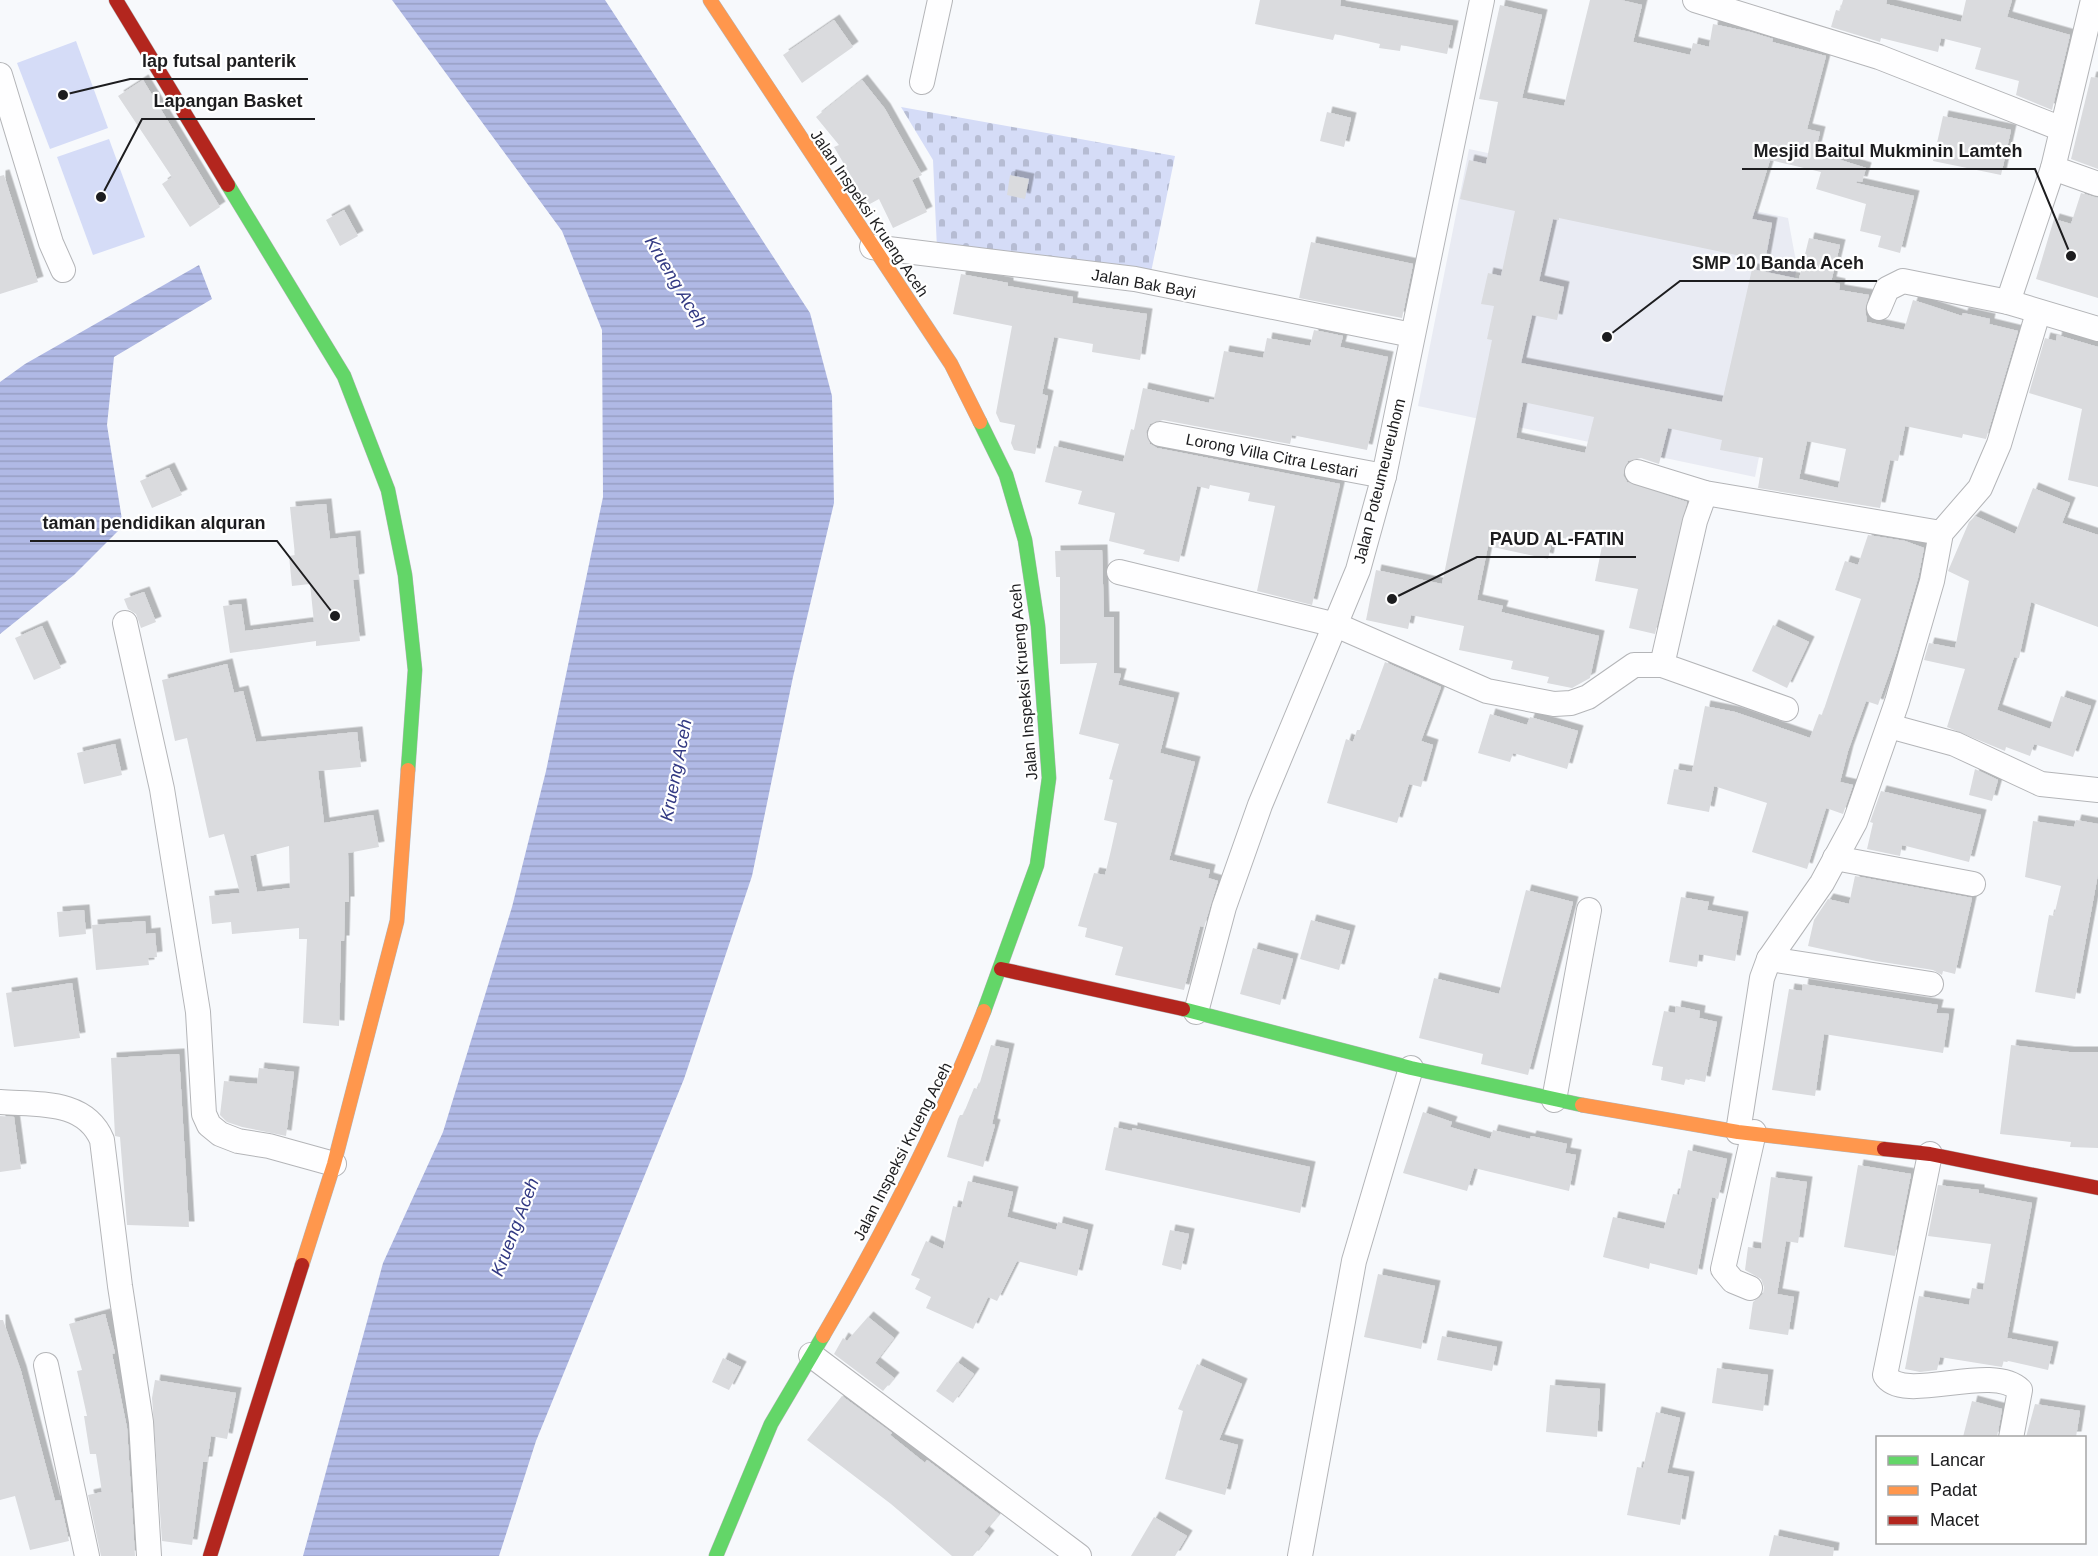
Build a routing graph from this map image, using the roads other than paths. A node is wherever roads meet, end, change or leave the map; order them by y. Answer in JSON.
{"nodes":[{"id":1,"x":116,"y":0,"type":"edge"},
{"id":2,"x":710,"y":0,"type":"edge"},
{"id":3,"x":940,"y":0,"type":"edge"},
{"id":4,"x":1482,"y":0,"type":"edge"},
{"id":5,"x":1695,"y":0,"type":"edge"},
{"id":6,"x":2096,"y":0,"type":"edge"},
{"id":7,"x":0,"y":75,"type":"edge"},
{"id":8,"x":922,"y":82,"type":"dead end"},
{"id":9,"x":2062,"y":129,"type":"junction"},
{"id":10,"x":2053,"y":168,"type":"junction"},
{"id":11,"x":2098,"y":184,"type":"edge"},
{"id":12,"x":872,"y":247,"type":"junction"},
{"id":13,"x":63,"y":270,"type":"dead end"},
{"id":14,"x":2008,"y":302,"type":"junction"},
{"id":15,"x":1879,"y":308,"type":"dead end"},
{"id":16,"x":2038,"y":313,"type":"junction"},
{"id":17,"x":2098,"y":329,"type":"edge"},
{"id":18,"x":1412,"y":335,"type":"junction"},
{"id":19,"x":1160,"y":434,"type":"dead end"},
{"id":20,"x":1637,"y":472,"type":"dead end"},
{"id":21,"x":1384,"y":476,"type":"junction"},
{"id":22,"x":1705,"y":493,"type":"junction"},
{"id":23,"x":1941,"y":533,"type":"junction"},
{"id":24,"x":1119,"y":572,"type":"dead end"},
{"id":25,"x":125,"y":623,"type":"dead end"},
{"id":26,"x":1336,"y":625,"type":"junction"},
{"id":27,"x":1662,"y":665,"type":"junction"},
{"id":28,"x":1786,"y":709,"type":"dead end"},
{"id":29,"x":1889,"y":726,"type":"junction"},
{"id":30,"x":2098,"y":790,"type":"edge"},
{"id":31,"x":1835,"y":858,"type":"junction"},
{"id":32,"x":1973,"y":884,"type":"dead end"},
{"id":33,"x":1589,"y":910,"type":"dead end"},
{"id":34,"x":1769,"y":959,"type":"junction"},
{"id":35,"x":1001,"y":969,"type":"junction"},
{"id":36,"x":1930,"y":984,"type":"dead end"},
{"id":37,"x":1196,"y":1012,"type":"junction"},
{"id":38,"x":1411,"y":1068,"type":"junction"},
{"id":39,"x":1554,"y":1100,"type":"junction"},
{"id":40,"x":0,"y":1102,"type":"edge"},
{"id":41,"x":1746,"y":1132,"type":"junction"},
{"id":42,"x":1930,"y":1154,"type":"junction"},
{"id":43,"x":334,"y":1164,"type":"junction"},
{"id":44,"x":2098,"y":1188,"type":"edge"},
{"id":45,"x":1750,"y":1288,"type":"dead end"},
{"id":46,"x":811,"y":1355,"type":"junction"},
{"id":47,"x":46,"y":1365,"type":"dead end"},
{"id":48,"x":2011,"y":1436,"type":"edge"},
{"id":49,"x":87,"y":1556,"type":"edge"},
{"id":50,"x":149,"y":1556,"type":"edge"},
{"id":51,"x":210,"y":1556,"type":"edge"},
{"id":52,"x":716,"y":1556,"type":"edge"},
{"id":53,"x":1079,"y":1556,"type":"edge"},
{"id":54,"x":1300,"y":1556,"type":"edge"}],
"edges":[{"from":1,"to":43,"type":"street"},
{"from":2,"to":12,"type":"street","name":"Jalan Inspeksi Krueng Aceh"},
{"from":3,"to":8,"type":"street"},
{"from":4,"to":18,"type":"street","name":"Jalan Poteumeureuhom"},
{"from":5,"to":9,"type":"street"},
{"from":6,"to":9,"type":"street"},
{"from":7,"to":13,"type":"street"},
{"from":9,"to":10,"type":"street"},
{"from":10,"to":11,"type":"street"},
{"from":10,"to":14,"type":"street"},
{"from":12,"to":18,"type":"street","name":"Jalan Bak Bayi"},
{"from":12,"to":35,"type":"street","name":"Jalan Inspeksi Krueng Aceh"},
{"from":14,"to":15,"type":"street"},
{"from":14,"to":16,"type":"street"},
{"from":16,"to":17,"type":"street"},
{"from":16,"to":23,"type":"street"},
{"from":18,"to":21,"type":"street","name":"Jalan Poteumeureuhom"},
{"from":19,"to":21,"type":"street","name":"Lorong Villa Citra Lestari"},
{"from":20,"to":22,"type":"street"},
{"from":21,"to":26,"type":"street","name":"Jalan Poteumeureuhom"},
{"from":22,"to":23,"type":"street"},
{"from":22,"to":27,"type":"street"},
{"from":23,"to":29,"type":"street"},
{"from":24,"to":26,"type":"street"},
{"from":25,"to":43,"type":"street"},
{"from":26,"to":27,"type":"street"},
{"from":26,"to":37,"type":"street","name":"Jalan Poteumeureuhom"},
{"from":27,"to":28,"type":"street"},
{"from":29,"to":30,"type":"street"},
{"from":29,"to":31,"type":"street"},
{"from":31,"to":32,"type":"street"},
{"from":31,"to":34,"type":"street"},
{"from":33,"to":39,"type":"street"},
{"from":34,"to":36,"type":"street"},
{"from":34,"to":41,"type":"street"},
{"from":35,"to":37,"type":"street"},
{"from":35,"to":46,"type":"street","name":"Jalan Inspeksi Krueng Aceh"},
{"from":37,"to":38,"type":"street"},
{"from":38,"to":39,"type":"street"},
{"from":38,"to":54,"type":"street"},
{"from":39,"to":41,"type":"street"},
{"from":40,"to":50,"type":"street"},
{"from":41,"to":42,"type":"street"},
{"from":41,"to":45,"type":"street"},
{"from":42,"to":44,"type":"street"},
{"from":42,"to":48,"type":"street"},
{"from":43,"to":51,"type":"street"},
{"from":46,"to":52,"type":"street","name":"Jalan Inspeksi Krueng Aceh"},
{"from":46,"to":53,"type":"street"},
{"from":47,"to":49,"type":"street"}]}
